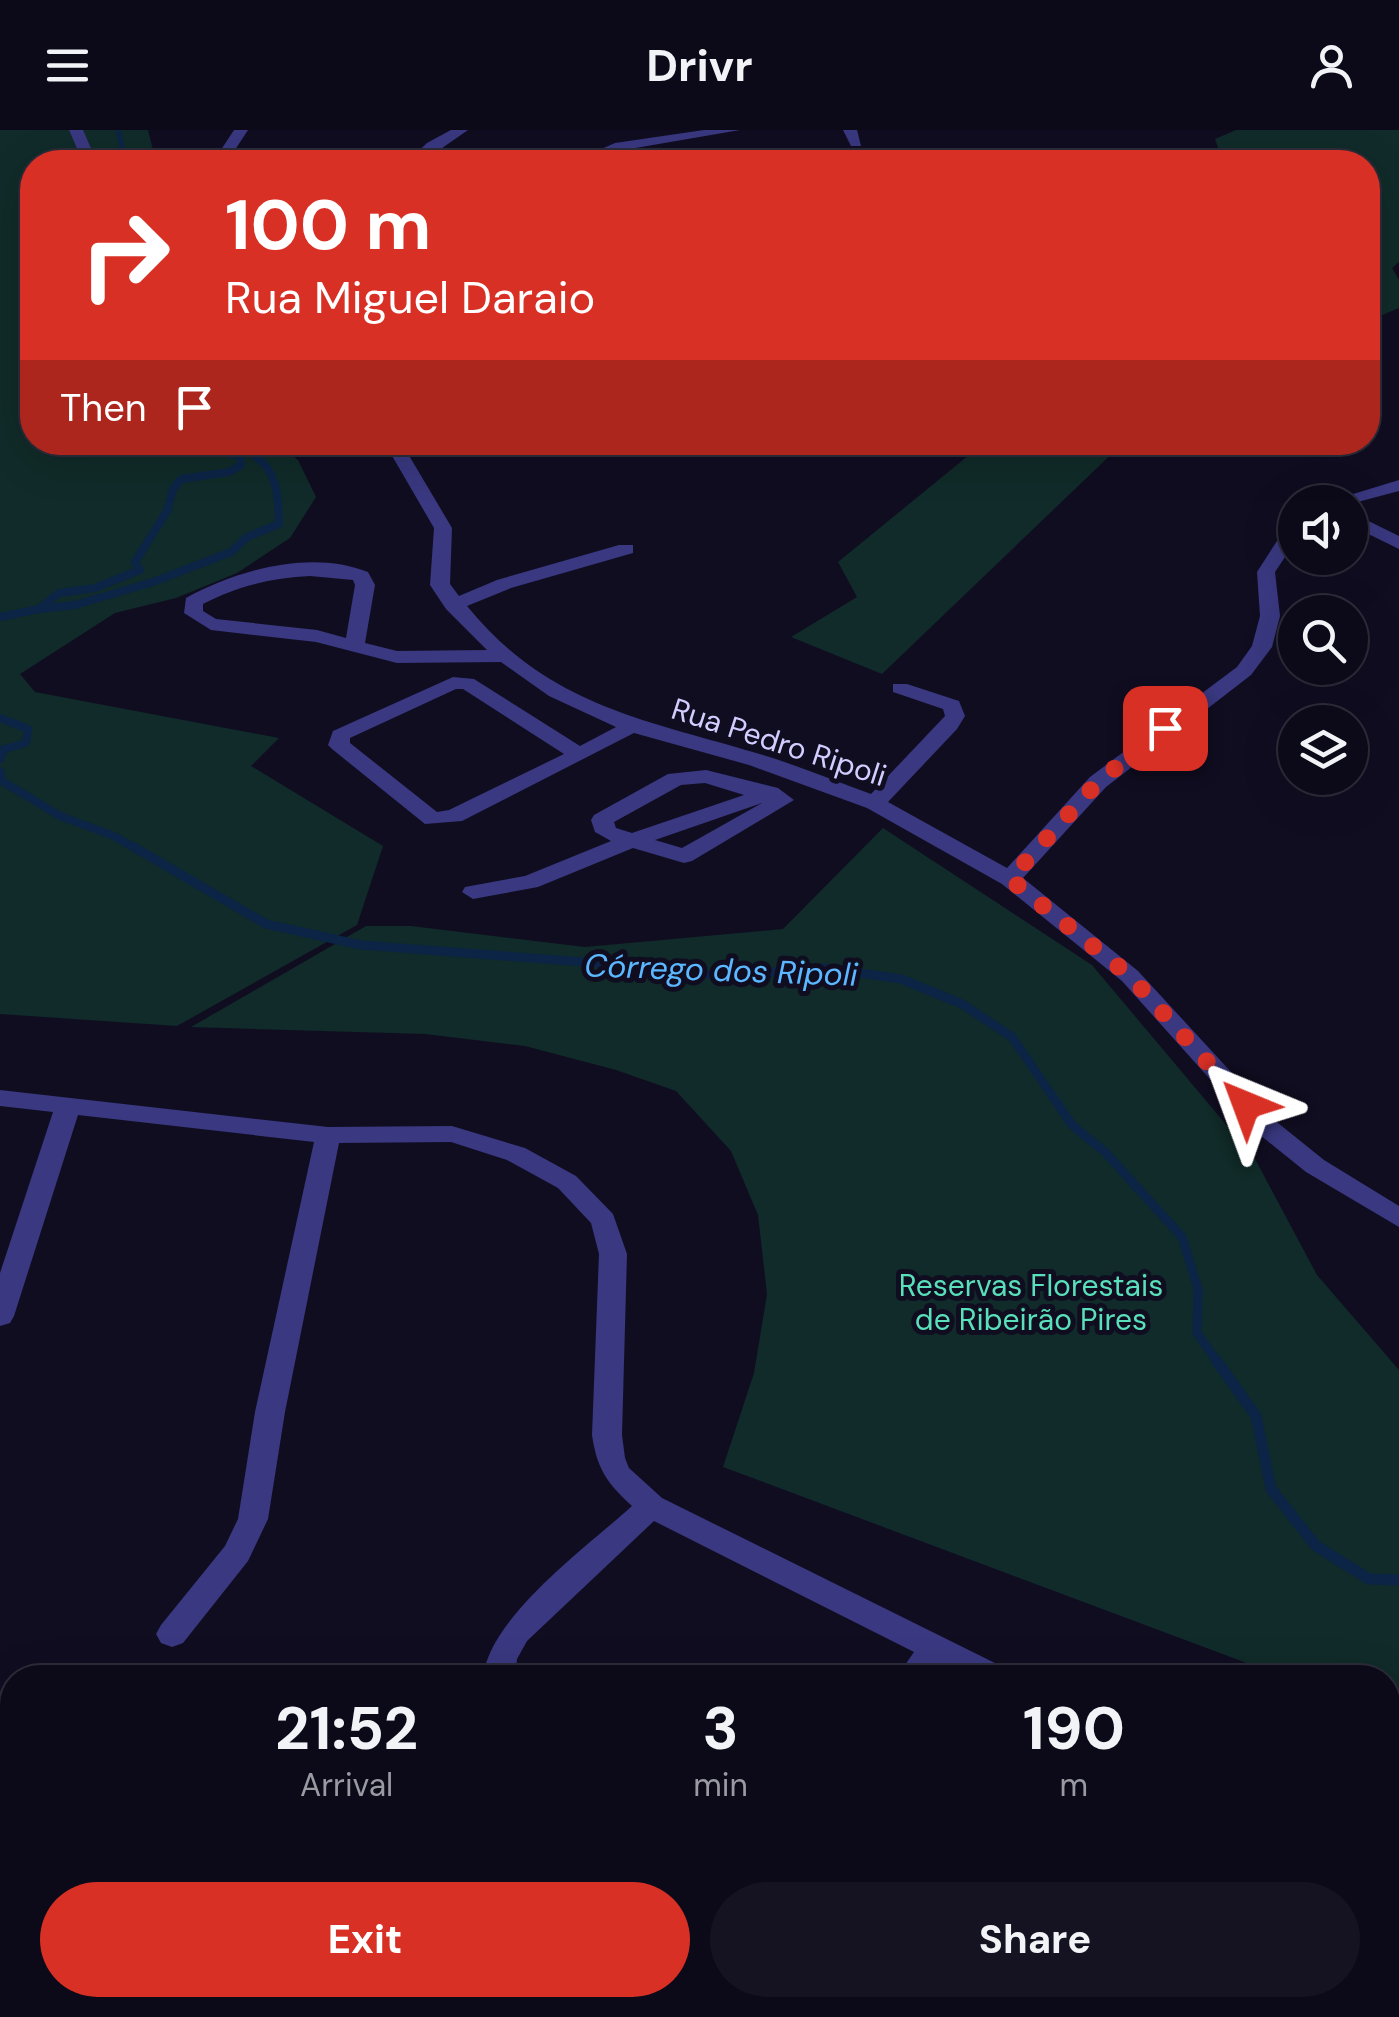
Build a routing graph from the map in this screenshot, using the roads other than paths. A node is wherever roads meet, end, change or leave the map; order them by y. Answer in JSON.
{"nodes":[{"id":1,"x":461,"y":130,"type":"edge"},
{"id":2,"x":733,"y":130,"type":"edge"},
{"id":3,"x":428,"y":150,"type":"edge"},
{"id":4,"x":609,"y":150,"type":"edge"},
{"id":5,"x":400,"y":455,"type":"edge"},
{"id":6,"x":1399,"y":485,"type":"edge"},
{"id":7,"x":1368,"y":493,"type":"edge"},
{"id":8,"x":1368,"y":527,"type":"edge"},
{"id":9,"x":1399,"y":543,"type":"edge"},
{"id":10,"x":626,"y":549,"type":"dead end"},
{"id":11,"x":1278,"y":554,"type":"edge"},
{"id":12,"x":452,"y":605,"type":"junction"},
{"id":13,"x":355,"y":644,"type":"junction"},
{"id":14,"x":506,"y":656,"type":"junction"},
{"id":15,"x":900,"y":688,"type":"dead end"},
{"id":16,"x":631,"y":726,"type":"junction"},
{"id":17,"x":578,"y":754,"type":"junction"},
{"id":18,"x":818,"y":780,"type":"junction"},
{"id":19,"x":766,"y":794,"type":"junction"},
{"id":20,"x":874,"y":803,"type":"junction"},
{"id":21,"x":630,"y":840,"type":"junction"},
{"id":22,"x":1010,"y":879,"type":"junction"},
{"id":23,"x":474,"y":892,"type":"dead end"},
{"id":24,"x":0,"y":1098,"type":"edge"},
{"id":25,"x":68,"y":1105,"type":"junction"},
{"id":26,"x":328,"y":1135,"type":"junction"},
{"id":27,"x":1399,"y":1218,"type":"edge"},
{"id":28,"x":1,"y":1310,"type":"edge"},
{"id":29,"x":651,"y":1506,"type":"junction"},
{"id":30,"x":172,"y":1634,"type":"dead end"},
{"id":31,"x":936,"y":1648,"type":"junction"},
{"id":32,"x":500,"y":1665,"type":"edge"},
{"id":33,"x":922,"y":1665,"type":"edge"},
{"id":34,"x":970,"y":1665,"type":"edge"}],
"edges":[{"from":1,"to":3,"type":"street"},
{"from":2,"to":4,"type":"street"},
{"from":5,"to":12,"type":"street"},
{"from":6,"to":7,"type":"street"},
{"from":8,"to":9,"type":"street"},
{"from":10,"to":12,"type":"street"},
{"from":11,"to":22,"type":"street"},
{"from":12,"to":14,"type":"street","name":"Rua Pedro Ripoli"},
{"from":13,"to":13,"type":"street"},
{"from":13,"to":14,"type":"street"},
{"from":14,"to":16,"type":"street","name":"Rua Pedro Ripoli"},
{"from":15,"to":20,"type":"street"},
{"from":16,"to":17,"type":"street"},
{"from":16,"to":18,"type":"street","name":"Rua Pedro Ripoli"},
{"from":17,"to":17,"type":"street"},
{"from":18,"to":19,"type":"street"},
{"from":18,"to":20,"type":"street","name":"Rua Pedro Ripoli"},
{"from":19,"to":21,"type":"street"},
{"from":19,"to":21,"type":"street"},
{"from":19,"to":21,"type":"street"},
{"from":20,"to":22,"type":"street","name":"Rua Pedro Ripoli"},
{"from":21,"to":23,"type":"street"},
{"from":22,"to":27,"type":"street","name":"Rua Pedro Ripoli"},
{"from":24,"to":25,"type":"street"},
{"from":25,"to":26,"type":"street"},
{"from":25,"to":28,"type":"street"},
{"from":26,"to":29,"type":"street"},
{"from":26,"to":30,"type":"street"},
{"from":29,"to":31,"type":"street"},
{"from":29,"to":32,"type":"street"},
{"from":31,"to":33,"type":"street"},
{"from":31,"to":34,"type":"street"}]}
